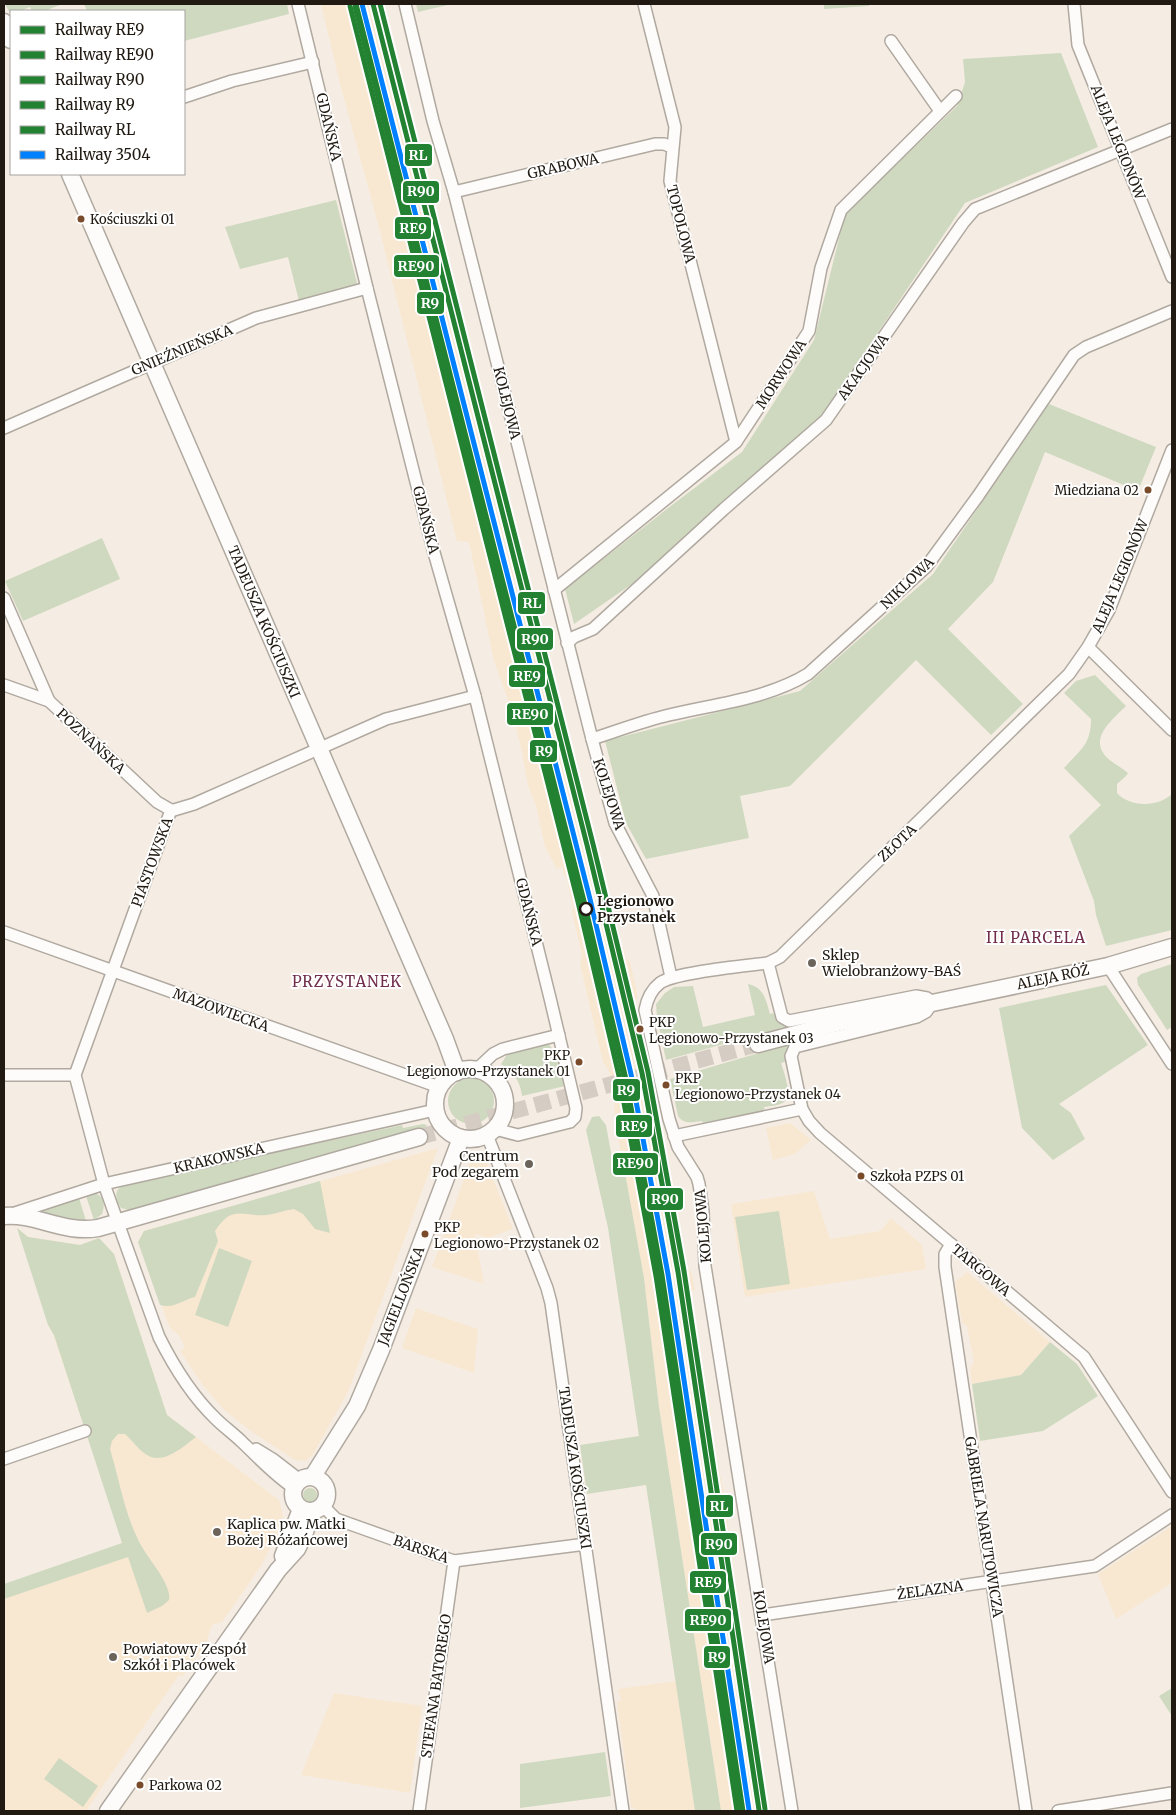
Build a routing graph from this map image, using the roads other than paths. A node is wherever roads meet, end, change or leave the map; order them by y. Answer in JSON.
{"nodes":[{"id":1,"x":298,"y":4,"type":"edge"},
{"id":2,"x":405,"y":4,"type":"edge"},
{"id":3,"x":644,"y":4,"type":"edge"},
{"id":4,"x":1074,"y":4,"type":"edge"},
{"id":5,"x":4,"y":22,"type":"edge"},
{"id":6,"x":10,"y":37,"type":"edge"},
{"id":7,"x":891,"y":41,"type":"dead end"},
{"id":8,"x":313,"y":62,"type":"junction"},
{"id":9,"x":956,"y":96,"type":"dead end"},
{"id":10,"x":185,"y":97,"type":"edge"},
{"id":11,"x":940,"y":111,"type":"junction"},
{"id":12,"x":1172,"y":129,"type":"edge"},
{"id":13,"x":672,"y":147,"type":"junction"},
{"id":14,"x":1121,"y":150,"type":"junction"},
{"id":15,"x":70,"y":175,"type":"edge"},
{"id":16,"x":454,"y":192,"type":"junction"},
{"id":17,"x":1172,"y":277,"type":"edge"},
{"id":18,"x":367,"y":288,"type":"junction"},
{"id":19,"x":1172,"y":312,"type":"edge"},
{"id":20,"x":152,"y":363,"type":"junction"},
{"id":21,"x":4,"y":428,"type":"edge"},
{"id":22,"x":736,"y":442,"type":"junction"},
{"id":23,"x":1172,"y":450,"type":"edge"},
{"id":24,"x":554,"y":590,"type":"junction"},
{"id":25,"x":4,"y":598,"type":"edge"},
{"id":26,"x":567,"y":643,"type":"junction"},
{"id":27,"x":1088,"y":647,"type":"junction"},
{"id":28,"x":4,"y":685,"type":"edge"},
{"id":29,"x":475,"y":696,"type":"junction"},
{"id":30,"x":49,"y":701,"type":"junction"},
{"id":31,"x":1172,"y":730,"type":"edge"},
{"id":32,"x":592,"y":738,"type":"junction"},
{"id":33,"x":320,"y":750,"type":"junction"},
{"id":34,"x":171,"y":810,"type":"junction"},
{"id":35,"x":4,"y":932,"type":"edge"},
{"id":36,"x":1172,"y":947,"type":"edge"},
{"id":37,"x":768,"y":963,"type":"junction"},
{"id":38,"x":1108,"y":966,"type":"junction"},
{"id":39,"x":112,"y":971,"type":"junction"},
{"id":40,"x":671,"y":977,"type":"junction"},
{"id":41,"x":933,"y":1002,"type":"junction"},
{"id":42,"x":559,"y":1035,"type":"junction"},
{"id":43,"x":763,"y":1042,"type":"tunnel mouth"},
{"id":44,"x":1172,"y":1064,"type":"edge"},
{"id":45,"x":477,"y":1069,"type":"junction"},
{"id":46,"x":457,"y":1072,"type":"junction"},
{"id":47,"x":4,"y":1075,"type":"edge"},
{"id":48,"x":75,"y":1075,"type":"junction"},
{"id":49,"x":439,"y":1087,"type":"junction"},
{"id":50,"x":802,"y":1109,"type":"junction"},
{"id":51,"x":436,"y":1110,"type":"junction"},
{"id":52,"x":491,"y":1132,"type":"junction"},
{"id":53,"x":674,"y":1136,"type":"junction"},
{"id":54,"x":419,"y":1137,"type":"tunnel mouth"},
{"id":55,"x":461,"y":1138,"type":"junction"},
{"id":56,"x":104,"y":1184,"type":"junction"},
{"id":57,"x":5,"y":1216,"type":"edge"},
{"id":58,"x":119,"y":1222,"type":"junction"},
{"id":59,"x":951,"y":1244,"type":"junction"},
{"id":60,"x":85,"y":1431,"type":"dead end"},
{"id":61,"x":4,"y":1459,"type":"edge"},
{"id":62,"x":308,"y":1482,"type":"junction"},
{"id":63,"x":1172,"y":1492,"type":"edge"},
{"id":64,"x":312,"y":1509,"type":"junction"},
{"id":65,"x":1172,"y":1515,"type":"edge"},
{"id":66,"x":586,"y":1544,"type":"junction"},
{"id":67,"x":454,"y":1561,"type":"junction"},
{"id":68,"x":992,"y":1581,"type":"junction"},
{"id":69,"x":762,"y":1615,"type":"junction"},
{"id":70,"x":1172,"y":1793,"type":"edge"},
{"id":71,"x":108,"y":1811,"type":"edge"},
{"id":72,"x":419,"y":1811,"type":"edge"},
{"id":73,"x":623,"y":1811,"type":"edge"},
{"id":74,"x":792,"y":1811,"type":"edge"},
{"id":75,"x":1026,"y":1811,"type":"edge"},
{"id":76,"x":1058,"y":1811,"type":"edge"}],
"edges":[{"from":1,"to":8,"type":"street","name":"GDAŃSKA"},
{"from":2,"to":16,"type":"street","name":"KOLEJOWA"},
{"from":3,"to":13,"type":"street","name":"TOPOLOWA"},
{"from":4,"to":14,"type":"street","name":"ALEJA LEGIONÓW"},
{"from":5,"to":6,"type":"street"},
{"from":7,"to":11,"type":"street"},
{"from":8,"to":10,"type":"street"},
{"from":8,"to":18,"type":"street","name":"GDAŃSKA"},
{"from":9,"to":11,"type":"street","name":"MORWOWA"},
{"from":11,"to":22,"type":"street","name":"MORWOWA"},
{"from":12,"to":14,"type":"street","name":"AKACJOWA"},
{"from":13,"to":16,"type":"street","name":"GRABOWA"},
{"from":13,"to":22,"type":"street","name":"TOPOLOWA"},
{"from":14,"to":17,"type":"street","name":"ALEJA LEGIONÓW"},
{"from":14,"to":26,"type":"street","name":"AKACJOWA"},
{"from":15,"to":20,"type":"street","name":"TADEUSZA KOŚCIUSZKI"},
{"from":16,"to":24,"type":"street","name":"KOLEJOWA"},
{"from":18,"to":20,"type":"street","name":"GNIEŹNIEŃSKA"},
{"from":18,"to":29,"type":"street","name":"GDAŃSKA"},
{"from":19,"to":32,"type":"street","name":"NIKLOWA"},
{"from":20,"to":21,"type":"street","name":"GNIEŹNIEŃSKA"},
{"from":20,"to":33,"type":"street","name":"TADEUSZA KOŚCIUSZKI"},
{"from":22,"to":24,"type":"street","name":"MORWOWA"},
{"from":23,"to":27,"type":"street","name":"ALEJA LEGIONÓW"},
{"from":24,"to":26,"type":"street","name":"KOLEJOWA"},
{"from":25,"to":30,"type":"street"},
{"from":26,"to":32,"type":"street","name":"KOLEJOWA"},
{"from":27,"to":31,"type":"street","name":"ALEJA LEGIONÓW"},
{"from":27,"to":37,"type":"street","name":"ZŁOTA"},
{"from":28,"to":30,"type":"street","name":"POZNAŃSKA"},
{"from":29,"to":33,"type":"street","name":"PIASTOWSKA"},
{"from":29,"to":42,"type":"street","name":"GDAŃSKA"},
{"from":30,"to":34,"type":"street","name":"POZNAŃSKA"},
{"from":32,"to":40,"type":"street","name":"KOLEJOWA"},
{"from":33,"to":34,"type":"street","name":"PIASTOWSKA"},
{"from":33,"to":46,"type":"street","name":"TADEUSZA KOŚCIUSZKI"},
{"from":34,"to":39,"type":"street","name":"PIASTOWSKA"},
{"from":35,"to":39,"type":"street","name":"MAZOWIECKA"},
{"from":36,"to":38,"type":"street","name":"ALEJA RÓŻ"},
{"from":37,"to":40,"type":"street","name":"ZŁOTA"},
{"from":37,"to":41,"type":"street","name":"ALEJA RÓŻ"},
{"from":38,"to":41,"type":"street","name":"ALEJA RÓŻ"},
{"from":38,"to":44,"type":"street"},
{"from":39,"to":48,"type":"street","name":"PIASTOWSKA"},
{"from":39,"to":49,"type":"street","name":"MAZOWIECKA"},
{"from":40,"to":53,"type":"street","name":"KOLEJOWA"},
{"from":41,"to":43,"type":"street","name":"ALEJA RÓŻ"},
{"from":41,"to":50,"type":"street","name":"TARGOWA"},
{"from":42,"to":45,"type":"street"},
{"from":42,"to":52,"type":"street","name":"GDAŃSKA"},
{"from":45,"to":46,"type":"street"},
{"from":45,"to":52,"type":"street"},
{"from":46,"to":49,"type":"street"},
{"from":47,"to":48,"type":"street"},
{"from":48,"to":56,"type":"street"},
{"from":49,"to":51,"type":"street"},
{"from":50,"to":53,"type":"street"},
{"from":50,"to":59,"type":"street","name":"TARGOWA"},
{"from":51,"to":55,"type":"street"},
{"from":51,"to":56,"type":"street","name":"KRAKOWSKA"},
{"from":52,"to":55,"type":"street"},
{"from":52,"to":66,"type":"street","name":"TADEUSZA KOŚCIUSZKI"},
{"from":53,"to":69,"type":"street","name":"KOLEJOWA"},
{"from":54,"to":58,"type":"street","name":"KRAKOWSKA"},
{"from":55,"to":62,"type":"street","name":"JAGIELLOŃSKA"},
{"from":56,"to":57,"type":"street","name":"KRAKOWSKA"},
{"from":56,"to":58,"type":"street"},
{"from":57,"to":58,"type":"street","name":"KRAKOWSKA"},
{"from":58,"to":62,"type":"street"},
{"from":59,"to":63,"type":"street","name":"TARGOWA"},
{"from":59,"to":68,"type":"street","name":"GABRIELA NARUTOWICZA"},
{"from":60,"to":61,"type":"street"},
{"from":62,"to":64,"type":"street"},
{"from":62,"to":64,"type":"street"},
{"from":64,"to":67,"type":"street","name":"BARSKA"},
{"from":64,"to":71,"type":"street"},
{"from":65,"to":68,"type":"street","name":"ŻELAZNA"},
{"from":66,"to":67,"type":"street","name":"BARSKA"},
{"from":66,"to":73,"type":"street","name":"TADEUSZA KOŚCIUSZKI"},
{"from":67,"to":72,"type":"street","name":"STEFANA BATOREGO"},
{"from":68,"to":69,"type":"street","name":"ŻELAZNA"},
{"from":68,"to":75,"type":"street","name":"GABRIELA NARUTOWICZA"},
{"from":69,"to":74,"type":"street","name":"KOLEJOWA"},
{"from":70,"to":76,"type":"street"}]}
